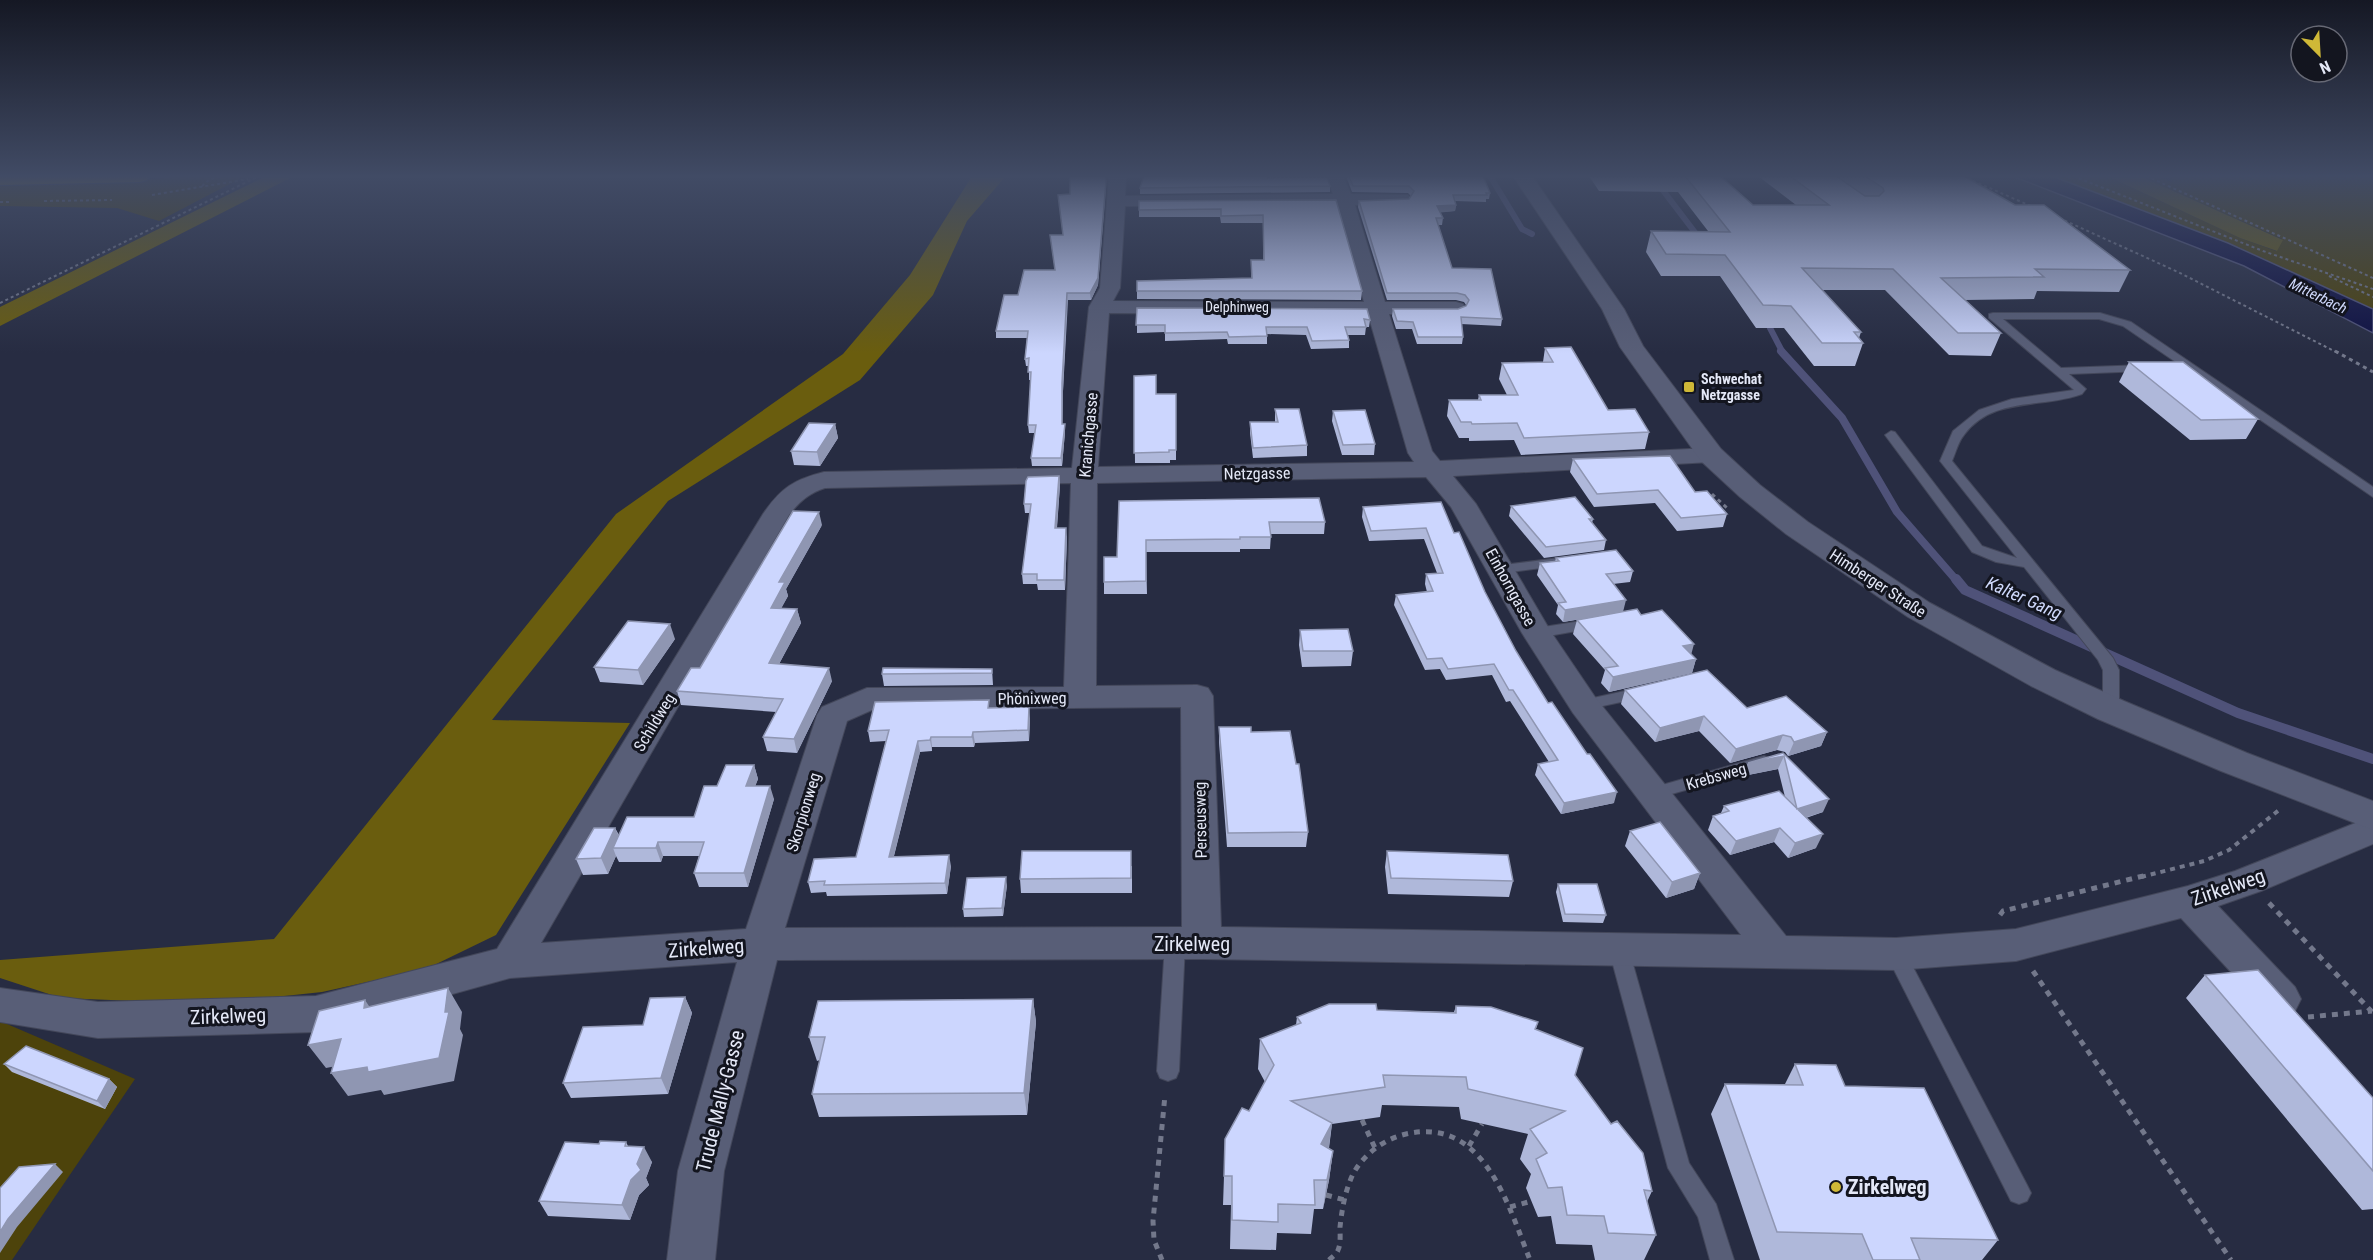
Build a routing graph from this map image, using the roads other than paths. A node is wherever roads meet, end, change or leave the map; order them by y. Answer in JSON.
{"nodes":[{"id":1,"x":1115,"y":235,"type":"edge"},
{"id":2,"x":1354,"y":235,"type":"edge"},
{"id":3,"x":1562,"y":235,"type":"edge"},
{"id":4,"x":1099,"y":307,"type":"junction"},
{"id":5,"x":1376,"y":307,"type":"junction"},
{"id":6,"x":1456,"y":308,"type":"edge"},
{"id":7,"x":2186,"y":367,"type":"junction"},
{"id":8,"x":2061,"y":371,"type":"junction"},
{"id":9,"x":1891,"y":435,"type":"dead end"},
{"id":10,"x":1711,"y":455,"type":"junction"},
{"id":11,"x":1434,"y":470,"type":"junction"},
{"id":12,"x":1084,"y":477,"type":"junction"},
{"id":13,"x":803,"y":485,"type":"joint"},
{"id":14,"x":2373,"y":493,"type":"edge"},
{"id":15,"x":1573,"y":560,"type":"edge"},
{"id":16,"x":2029,"y":564,"type":"junction"},
{"id":17,"x":1503,"y":569,"type":"junction"},
{"id":18,"x":1606,"y":622,"type":"edge"},
{"id":19,"x":1537,"y":633,"type":"junction"},
{"id":20,"x":1661,"y":688,"type":"edge"},
{"id":21,"x":1197,"y":696,"type":"joint"},
{"id":22,"x":1080,"y":697,"type":"junction"},
{"id":23,"x":867,"y":699,"type":"joint"},
{"id":24,"x":1584,"y":705,"type":"junction"},
{"id":25,"x":2111,"y":710,"type":"junction"},
{"id":26,"x":1778,"y":758,"type":"edge"},
{"id":27,"x":1654,"y":794,"type":"junction"},
{"id":28,"x":2373,"y":816,"type":"edge"},
{"id":29,"x":2373,"y":829,"type":"edge"},
{"id":30,"x":2189,"y":901,"type":"junction"},
{"id":31,"x":761,"y":944,"type":"junction"},
{"id":32,"x":1189,"y":944,"type":"junction"},
{"id":33,"x":1619,"y":950,"type":"junction"},
{"id":34,"x":1776,"y":952,"type":"junction"},
{"id":35,"x":1896,"y":954,"type":"junction"},
{"id":36,"x":510,"y":962,"type":"junction"},
{"id":37,"x":0,"y":1005,"type":"edge"},
{"id":38,"x":2303,"y":1022,"type":"edge"},
{"id":39,"x":1168,"y":1071,"type":"road end"},
{"id":40,"x":2019,"y":1193,"type":"dead end"},
{"id":41,"x":691,"y":1260,"type":"edge"},
{"id":42,"x":1722,"y":1260,"type":"edge"}],
"edges":[{"from":1,"to":4,"type":"street","name":"Kranichgasse"},
{"from":2,"to":5,"type":"street","name":"Einhorngasse"},
{"from":3,"to":10,"type":"main road","name":"Himberger Straße"},
{"from":4,"to":5,"type":"street","name":"Delphinweg"},
{"from":4,"to":12,"type":"street","name":"Kranichgasse"},
{"from":5,"to":6,"type":"street","name":"Delphinweg"},
{"from":5,"to":11,"type":"street","name":"Einhorngasse"},
{"from":7,"to":8,"type":"lane"},
{"from":7,"to":8,"type":"lane"},
{"from":7,"to":14,"type":"lane"},
{"from":8,"to":16,"type":"lane"},
{"from":9,"to":16,"type":"lane"},
{"from":10,"to":11,"type":"street","name":"Netzgasse"},
{"from":10,"to":25,"type":"main road","name":"Himberger Straße"},
{"from":11,"to":12,"type":"street","name":"Netzgasse"},
{"from":11,"to":17,"type":"street","name":"Einhorngasse"},
{"from":12,"to":13,"type":"street","name":"Netzgasse"},
{"from":12,"to":22,"type":"street","name":"Kranichgasse"},
{"from":13,"to":36,"type":"street","name":"Schildweg"},
{"from":15,"to":17,"type":"lane"},
{"from":16,"to":25,"type":"lane"},
{"from":17,"to":19,"type":"street","name":"Einhorngasse"},
{"from":18,"to":19,"type":"lane"},
{"from":19,"to":24,"type":"street","name":"Einhorngasse"},
{"from":20,"to":24,"type":"lane"},
{"from":21,"to":22,"type":"street","name":"Phönixweg"},
{"from":21,"to":32,"type":"street","name":"Perseusweg"},
{"from":22,"to":23,"type":"street","name":"Phönixweg"},
{"from":23,"to":31,"type":"street","name":"Skorpionweg"},
{"from":24,"to":27,"type":"street","name":"Einhorngasse"},
{"from":25,"to":28,"type":"main road","name":"Himberger Straße"},
{"from":26,"to":27,"type":"lane","name":"Krebsweg"},
{"from":27,"to":34,"type":"street","name":"Einhorngasse"},
{"from":29,"to":30,"type":"street","name":"Zirkelweg"},
{"from":30,"to":35,"type":"street","name":"Zirkelweg"},
{"from":30,"to":38,"type":"street"},
{"from":31,"to":32,"type":"street","name":"Zirkelweg"},
{"from":31,"to":36,"type":"street","name":"Zirkelweg"},
{"from":31,"to":41,"type":"street","name":"Trude Mally-Gasse"},
{"from":32,"to":33,"type":"street","name":"Zirkelweg"},
{"from":32,"to":39,"type":"lane"},
{"from":33,"to":34,"type":"street","name":"Zirkelweg"},
{"from":33,"to":42,"type":"lane"},
{"from":34,"to":35,"type":"street","name":"Zirkelweg"},
{"from":35,"to":40,"type":"lane"},
{"from":36,"to":37,"type":"street","name":"Zirkelweg"}]}
